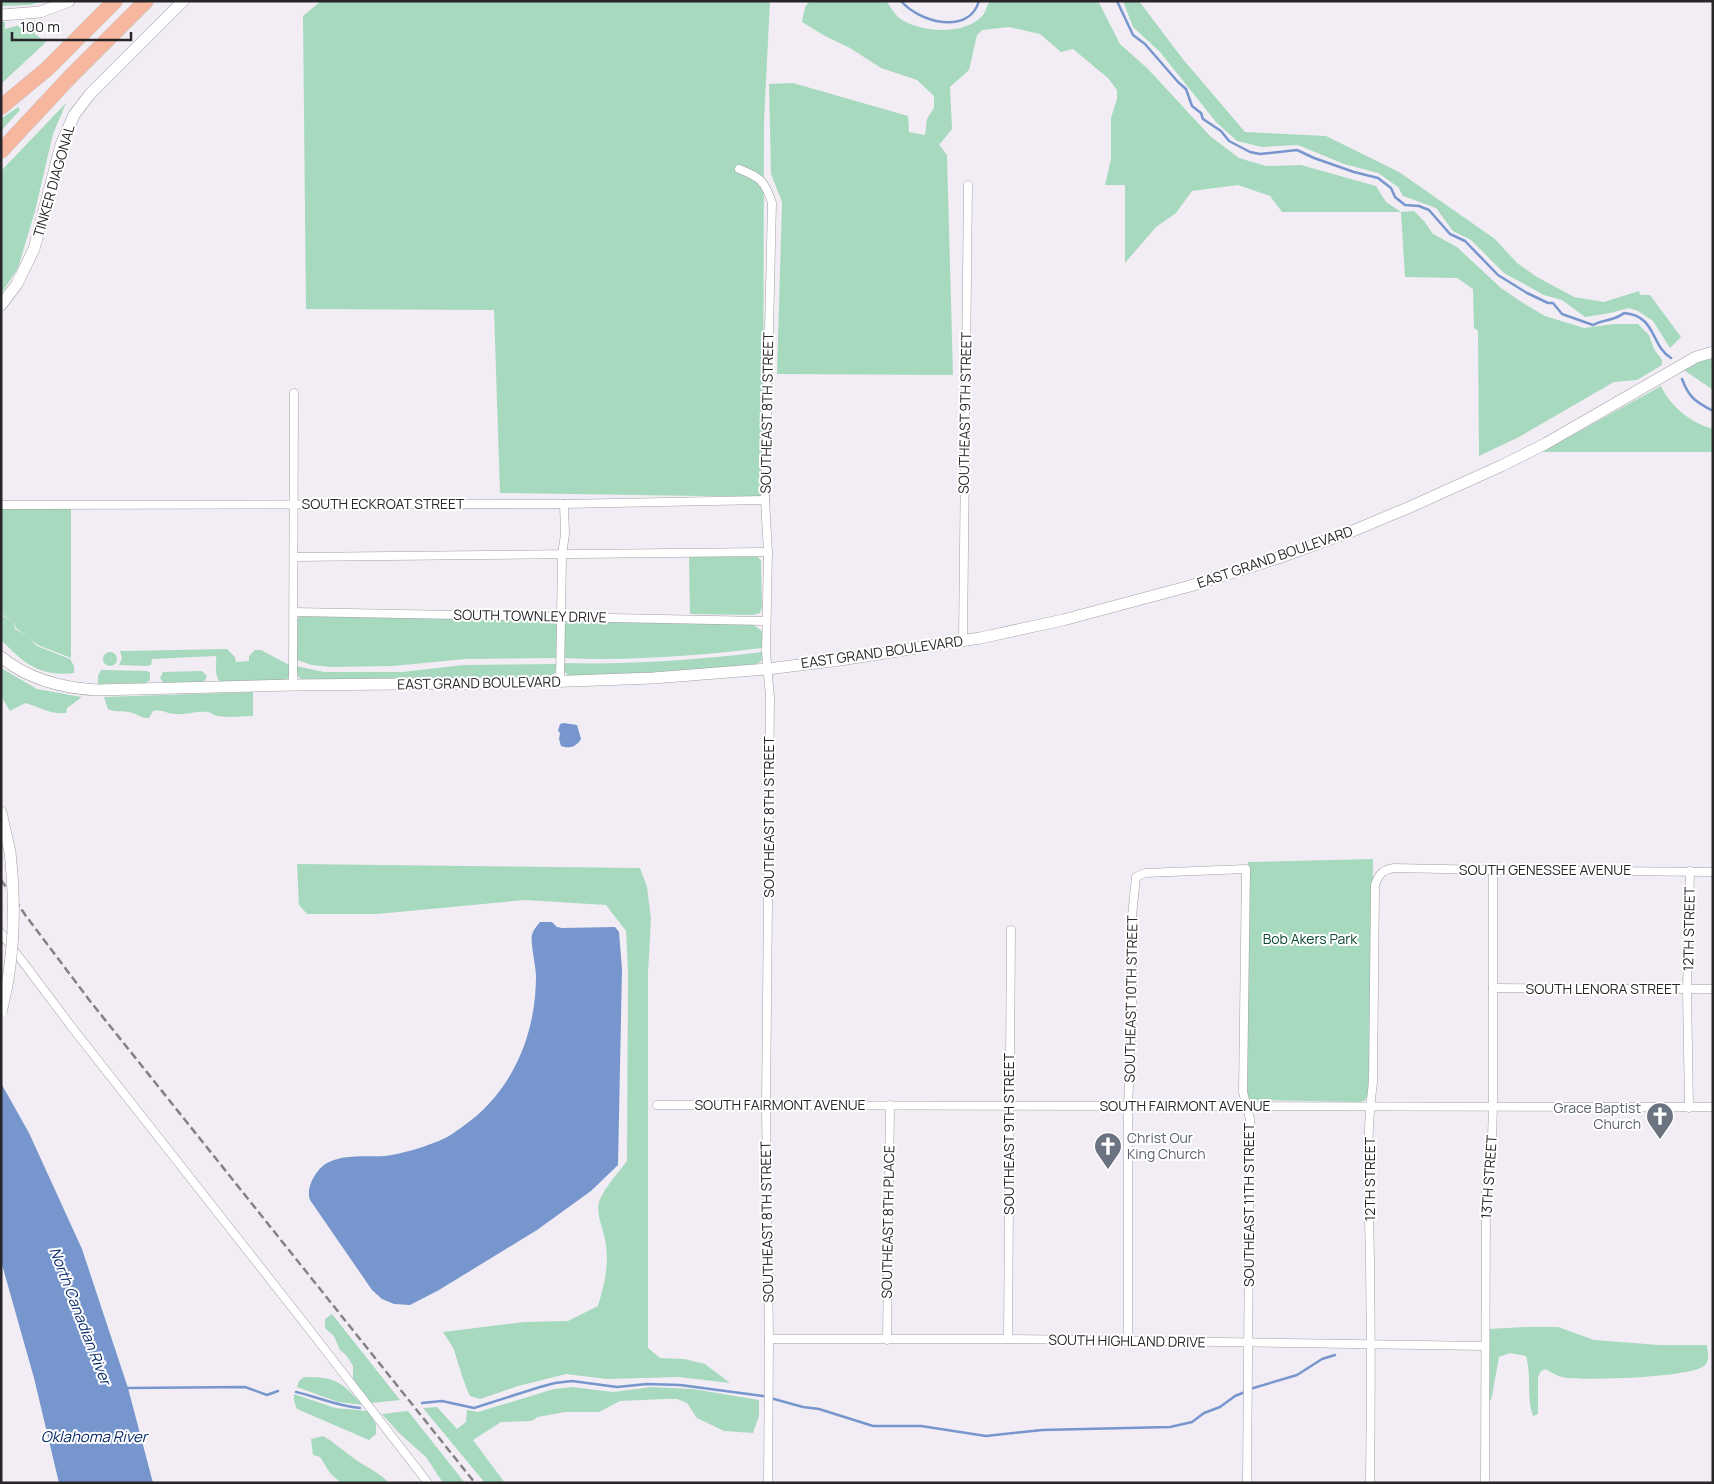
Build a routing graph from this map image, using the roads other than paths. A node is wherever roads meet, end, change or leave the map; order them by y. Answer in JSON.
{"nodes":[{"id":1,"x":69,"y":1,"type":"edge"},
{"id":2,"x":115,"y":1,"type":"edge"},
{"id":3,"x":146,"y":1,"type":"edge"},
{"id":4,"x":183,"y":1,"type":"edge"},
{"id":5,"x":1,"y":15,"type":"edge"},
{"id":6,"x":80,"y":35,"type":"junction"},
{"id":7,"x":1,"y":96,"type":"edge"},
{"id":8,"x":1,"y":107,"type":"edge"},
{"id":9,"x":1,"y":151,"type":"edge"},
{"id":10,"x":739,"y":168,"type":"dead end"},
{"id":11,"x":968,"y":186,"type":"dead end"},
{"id":12,"x":1,"y":305,"type":"edge"},
{"id":13,"x":1713,"y":352,"type":"edge"},
{"id":14,"x":294,"y":393,"type":"dead end"},
{"id":15,"x":765,"y":500,"type":"junction"},
{"id":16,"x":293,"y":504,"type":"junction"},
{"id":17,"x":564,"y":504,"type":"junction"},
{"id":18,"x":1,"y":505,"type":"edge"},
{"id":19,"x":768,"y":552,"type":"junction"},
{"id":20,"x":562,"y":555,"type":"junction"},
{"id":21,"x":294,"y":557,"type":"junction"},
{"id":22,"x":294,"y":612,"type":"junction"},
{"id":23,"x":561,"y":617,"type":"junction"},
{"id":24,"x":766,"y":621,"type":"junction"},
{"id":25,"x":963,"y":640,"type":"junction"},
{"id":26,"x":1,"y":657,"type":"edge"},
{"id":27,"x":767,"y":669,"type":"junction"},
{"id":28,"x":560,"y":681,"type":"junction"},
{"id":29,"x":293,"y":685,"type":"junction"},
{"id":30,"x":1,"y":812,"type":"edge"},
{"id":31,"x":1246,"y":869,"type":"joint"},
{"id":32,"x":1493,"y":870,"type":"junction"},
{"id":33,"x":1690,"y":870,"type":"junction"},
{"id":34,"x":1713,"y":872,"type":"edge"},
{"id":35,"x":1378,"y":875,"type":"joint"},
{"id":36,"x":1011,"y":930,"type":"dead end"},
{"id":37,"x":1,"y":933,"type":"edge"},
{"id":38,"x":1493,"y":988,"type":"junction"},
{"id":39,"x":1687,"y":989,"type":"junction"},
{"id":40,"x":1713,"y":989,"type":"edge"},
{"id":41,"x":1,"y":1012,"type":"edge"},
{"id":42,"x":656,"y":1105,"type":"dead end"},
{"id":43,"x":890,"y":1105,"type":"junction"},
{"id":44,"x":1009,"y":1105,"type":"junction"},
{"id":45,"x":1370,"y":1105,"type":"junction"},
{"id":46,"x":766,"y":1106,"type":"junction"},
{"id":47,"x":1128,"y":1106,"type":"junction"},
{"id":48,"x":1247,"y":1106,"type":"junction"},
{"id":49,"x":1493,"y":1107,"type":"junction"},
{"id":50,"x":1713,"y":1107,"type":"edge"},
{"id":51,"x":1689,"y":1108,"type":"junction"},
{"id":52,"x":769,"y":1339,"type":"junction"},
{"id":53,"x":1008,"y":1339,"type":"junction"},
{"id":54,"x":887,"y":1340,"type":"junction"},
{"id":55,"x":1128,"y":1341,"type":"junction"},
{"id":56,"x":1249,"y":1342,"type":"junction"},
{"id":57,"x":1371,"y":1344,"type":"junction"},
{"id":58,"x":1485,"y":1346,"type":"junction"},
{"id":59,"x":428,"y":1483,"type":"edge"},
{"id":60,"x":768,"y":1483,"type":"edge"},
{"id":61,"x":1247,"y":1483,"type":"edge"},
{"id":62,"x":1370,"y":1483,"type":"edge"},
{"id":63,"x":1485,"y":1483,"type":"edge"}],
"edges":[{"from":1,"to":5,"type":"street"},
{"from":2,"to":6,"type":"highway"},
{"from":3,"to":9,"type":"highway"},
{"from":4,"to":12,"type":"street","name":"TINKER DIAGONAL"},
{"from":6,"to":7,"type":"highway"},
{"from":6,"to":8,"type":"highway"},
{"from":10,"to":15,"type":"street","name":"SOUTHEAST 8TH STREET"},
{"from":11,"to":25,"type":"street","name":"SOUTHEAST 9TH STREET"},
{"from":13,"to":25,"type":"street","name":"EAST GRAND BOULEVARD"},
{"from":14,"to":16,"type":"street"},
{"from":15,"to":17,"type":"street","name":"SOUTH ECKROAT STREET"},
{"from":15,"to":19,"type":"street","name":"SOUTHEAST 8TH STREET"},
{"from":16,"to":17,"type":"street","name":"SOUTH ECKROAT STREET"},
{"from":16,"to":18,"type":"street","name":"SOUTH ECKROAT STREET"},
{"from":16,"to":21,"type":"street"},
{"from":17,"to":20,"type":"street"},
{"from":19,"to":20,"type":"street"},
{"from":19,"to":24,"type":"street","name":"SOUTHEAST 8TH STREET"},
{"from":20,"to":21,"type":"street"},
{"from":20,"to":23,"type":"street"},
{"from":21,"to":22,"type":"street"},
{"from":22,"to":23,"type":"street","name":"SOUTH TOWNLEY DRIVE"},
{"from":22,"to":29,"type":"street"},
{"from":23,"to":24,"type":"street","name":"SOUTH TOWNLEY DRIVE"},
{"from":23,"to":28,"type":"street"},
{"from":24,"to":27,"type":"street","name":"SOUTHEAST 8TH STREET"},
{"from":25,"to":27,"type":"street","name":"EAST GRAND BOULEVARD"},
{"from":26,"to":29,"type":"street","name":"EAST GRAND BOULEVARD"},
{"from":27,"to":28,"type":"street","name":"EAST GRAND BOULEVARD"},
{"from":27,"to":46,"type":"street","name":"SOUTHEAST 8TH STREET"},
{"from":28,"to":29,"type":"street","name":"EAST GRAND BOULEVARD"},
{"from":30,"to":41,"type":"street","bridge":true},
{"from":31,"to":47,"type":"street","name":"SOUTHEAST 10TH STREET"},
{"from":31,"to":48,"type":"street","name":"SOUTHEAST 11TH STREET"},
{"from":32,"to":33,"type":"street","name":"SOUTH GENESSEE AVENUE"},
{"from":32,"to":35,"type":"street","name":"SOUTH GENESSEE AVENUE"},
{"from":32,"to":38,"type":"street","name":"13TH STREET"},
{"from":33,"to":34,"type":"street","name":"SOUTH GENESSEE AVENUE"},
{"from":33,"to":39,"type":"street","name":"12TH STREET"},
{"from":35,"to":45,"type":"street","name":"12TH STREET"},
{"from":36,"to":44,"type":"street","name":"SOUTHEAST 9TH STREET"},
{"from":37,"to":59,"type":"street"},
{"from":38,"to":39,"type":"street","name":"SOUTH LENORA STREET"},
{"from":38,"to":49,"type":"street","name":"13TH STREET"},
{"from":39,"to":40,"type":"street","name":"SOUTH LENORA STREET"},
{"from":39,"to":51,"type":"street","name":"12TH STREET"},
{"from":42,"to":46,"type":"street","name":"SOUTH FAIRMONT AVENUE"},
{"from":43,"to":44,"type":"street","name":"SOUTH FAIRMONT AVENUE"},
{"from":43,"to":46,"type":"street","name":"SOUTH FAIRMONT AVENUE"},
{"from":43,"to":54,"type":"street","name":"SOUTHEAST 8TH PLACE"},
{"from":44,"to":47,"type":"street","name":"SOUTH FAIRMONT AVENUE"},
{"from":44,"to":53,"type":"street","name":"SOUTHEAST 9TH STREET"},
{"from":45,"to":48,"type":"street","name":"SOUTH FAIRMONT AVENUE"},
{"from":45,"to":49,"type":"street","name":"SOUTH FAIRMONT AVENUE"},
{"from":45,"to":57,"type":"street","name":"12TH STREET"},
{"from":46,"to":52,"type":"street","name":"SOUTHEAST 8TH STREET"},
{"from":47,"to":48,"type":"street","name":"SOUTH FAIRMONT AVENUE"},
{"from":47,"to":55,"type":"street","name":"SOUTHEAST 10TH STREET"},
{"from":48,"to":56,"type":"street","name":"SOUTHEAST 11TH STREET"},
{"from":49,"to":51,"type":"street","name":"SOUTH FAIRMONT AVENUE"},
{"from":49,"to":58,"type":"street","name":"13TH STREET"},
{"from":50,"to":51,"type":"street","name":"SOUTH FAIRMONT AVENUE"},
{"from":52,"to":54,"type":"street","name":"SOUTH HIGHLAND DRIVE"},
{"from":52,"to":60,"type":"street","name":"SOUTHEAST 8TH STREET"},
{"from":53,"to":54,"type":"street","name":"SOUTH HIGHLAND DRIVE"},
{"from":53,"to":55,"type":"street","name":"SOUTH HIGHLAND DRIVE"},
{"from":55,"to":56,"type":"street","name":"SOUTH HIGHLAND DRIVE"},
{"from":56,"to":57,"type":"street","name":"SOUTH HIGHLAND DRIVE"},
{"from":56,"to":61,"type":"street","name":"SOUTHEAST 11TH STREET"},
{"from":57,"to":58,"type":"street","name":"SOUTH HIGHLAND DRIVE"},
{"from":57,"to":62,"type":"street","name":"12TH STREET"},
{"from":58,"to":63,"type":"street","name":"13TH STREET"}]}
